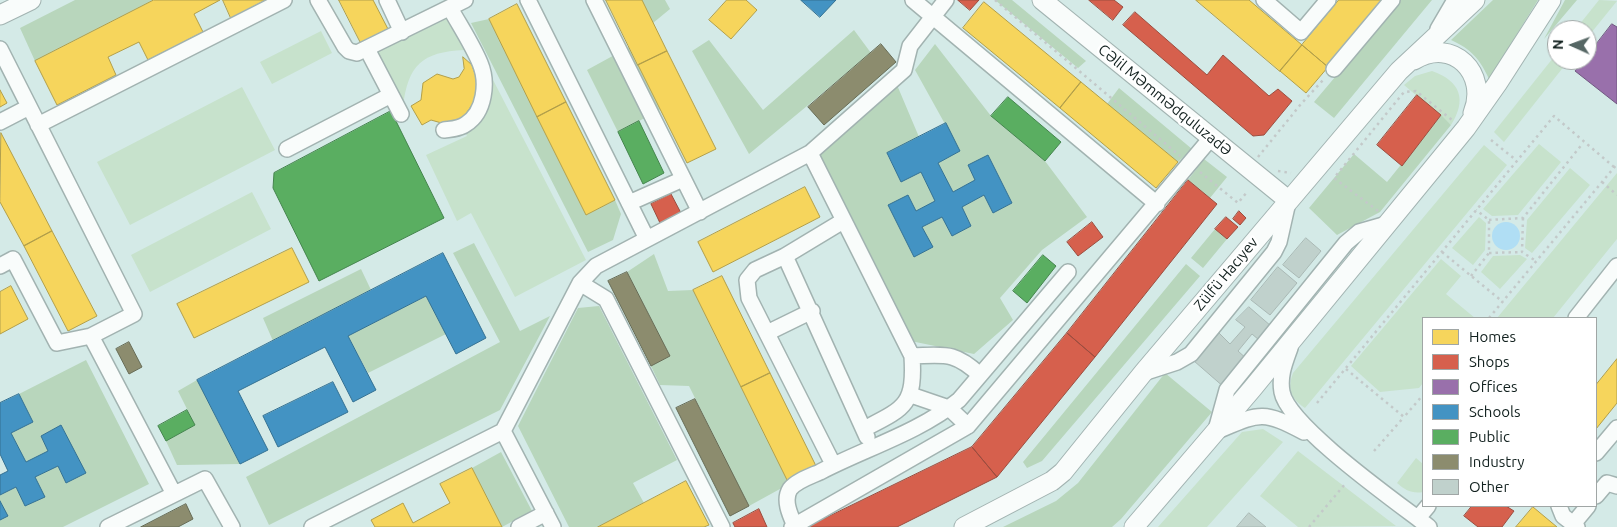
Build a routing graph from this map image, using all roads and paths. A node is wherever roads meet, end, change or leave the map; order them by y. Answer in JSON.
{"nodes":[{"id":1,"x":31,"y":0,"type":"edge"},
{"id":2,"x":284,"y":0,"type":"edge"},
{"id":3,"x":318,"y":0,"type":"edge"},
{"id":4,"x":387,"y":0,"type":"edge"},
{"id":5,"x":465,"y":0,"type":"edge"},
{"id":6,"x":528,"y":0,"type":"edge"},
{"id":7,"x":594,"y":0,"type":"edge"},
{"id":8,"x":913,"y":0,"type":"edge"},
{"id":9,"x":946,"y":0,"type":"edge"},
{"id":10,"x":995,"y":0,"type":"edge"},
{"id":11,"x":1042,"y":0,"type":"edge"},
{"id":12,"x":1264,"y":0,"type":"edge"},
{"id":13,"x":1328,"y":0,"type":"edge"},
{"id":14,"x":1392,"y":0,"type":"edge"},
{"id":15,"x":1455,"y":0,"type":"edge"},
{"id":16,"x":1475,"y":0,"type":"edge"},
{"id":17,"x":1551,"y":0,"type":"edge"},
{"id":18,"x":450,"y":8,"type":"junction"},
{"id":19,"x":0,"y":15,"type":"edge"},
{"id":20,"x":933,"y":16,"type":"junction"},
{"id":21,"x":402,"y":32,"type":"junction"},
{"id":22,"x":1434,"y":37,"type":"junction"},
{"id":23,"x":0,"y":49,"type":"edge"},
{"id":24,"x":367,"y":49,"type":"junction"},
{"id":25,"x":1334,"y":69,"type":"joint"},
{"id":26,"x":1399,"y":71,"type":"junction"},
{"id":27,"x":391,"y":95,"type":"junction"},
{"id":28,"x":29,"y":107,"type":"junction"},
{"id":29,"x":401,"y":114,"type":"dead end"},
{"id":30,"x":0,"y":122,"type":"edge"},
{"id":31,"x":1460,"y":122,"type":"junction"},
{"id":32,"x":38,"y":125,"type":"junction"},
{"id":33,"x":444,"y":130,"type":"dead end"},
{"id":34,"x":1211,"y":138,"type":"junction"},
{"id":35,"x":1491,"y":140,"type":"dead end"},
{"id":36,"x":1583,"y":143,"type":"junction"},
{"id":37,"x":287,"y":149,"type":"dead end"},
{"id":38,"x":810,"y":153,"type":"junction"},
{"id":39,"x":1516,"y":160,"type":"junction"},
{"id":40,"x":1263,"y":162,"type":"dead end"},
{"id":41,"x":1190,"y":164,"type":"junction"},
{"id":42,"x":1617,"y":164,"type":"edge"},
{"id":43,"x":1614,"y":167,"type":"junction"},
{"id":44,"x":683,"y":179,"type":"junction"},
{"id":45,"x":1602,"y":182,"type":"junction"},
{"id":46,"x":1247,"y":192,"type":"dead end"},
{"id":47,"x":1617,"y":195,"type":"edge"},
{"id":48,"x":1288,"y":200,"type":"junction"},
{"id":49,"x":629,"y":203,"type":"junction"},
{"id":50,"x":1157,"y":204,"type":"junction"},
{"id":51,"x":1476,"y":210,"type":"junction"},
{"id":52,"x":700,"y":212,"type":"junction"},
{"id":53,"x":1383,"y":218,"type":"junction"},
{"id":54,"x":1523,"y":218,"type":"junction"},
{"id":55,"x":1489,"y":220,"type":"junction"},
{"id":56,"x":843,"y":221,"type":"junction"},
{"id":57,"x":647,"y":238,"type":"junction"},
{"id":58,"x":1442,"y":252,"type":"junction"},
{"id":59,"x":1522,"y":252,"type":"junction"},
{"id":60,"x":1489,"y":253,"type":"junction"},
{"id":61,"x":785,"y":256,"type":"junction"},
{"id":62,"x":1536,"y":262,"type":"junction"},
{"id":63,"x":0,"y":266,"type":"edge"},
{"id":64,"x":1617,"y":266,"type":"edge"},
{"id":65,"x":1068,"y":272,"type":"dead end"},
{"id":66,"x":1471,"y":276,"type":"junction"},
{"id":67,"x":580,"y":283,"type":"junction"},
{"id":68,"x":1336,"y":286,"type":"junction"},
{"id":69,"x":1305,"y":295,"type":"junction"},
{"id":70,"x":1503,"y":302,"type":"junction"},
{"id":71,"x":812,"y":312,"type":"junction"},
{"id":72,"x":1490,"y":317,"type":"edge"},
{"id":73,"x":1577,"y":317,"type":"edge"},
{"id":74,"x":766,"y":333,"type":"junction"},
{"id":75,"x":91,"y":336,"type":"junction"},
{"id":76,"x":1294,"y":336,"type":"junction"},
{"id":77,"x":912,"y":356,"type":"junction"},
{"id":78,"x":1346,"y":369,"type":"junction"},
{"id":79,"x":980,"y":375,"type":"junction"},
{"id":80,"x":911,"y":395,"type":"junction"},
{"id":81,"x":1422,"y":396,"type":"edge"},
{"id":82,"x":1318,"y":403,"type":"dead end"},
{"id":83,"x":949,"y":408,"type":"junction"},
{"id":84,"x":1404,"y":417,"type":"junction"},
{"id":85,"x":968,"y":426,"type":"junction"},
{"id":86,"x":1617,"y":428,"type":"edge"},
{"id":87,"x":864,"y":429,"type":"junction"},
{"id":88,"x":503,"y":431,"type":"junction"},
{"id":89,"x":1215,"y":432,"type":"junction"},
{"id":90,"x":1317,"y":439,"type":"junction"},
{"id":91,"x":871,"y":448,"type":"junction"},
{"id":92,"x":1374,"y":451,"type":"dead end"},
{"id":93,"x":1597,"y":452,"type":"edge"},
{"id":94,"x":834,"y":464,"type":"junction"},
{"id":95,"x":1345,"y":484,"type":"dead end"},
{"id":96,"x":1617,"y":486,"type":"edge"},
{"id":97,"x":174,"y":494,"type":"junction"},
{"id":98,"x":1597,"y":495,"type":"edge"},
{"id":99,"x":1428,"y":507,"type":"edge"},
{"id":100,"x":1559,"y":507,"type":"edge"},
{"id":101,"x":1587,"y":507,"type":"edge"},
{"id":102,"x":546,"y":513,"type":"junction"},
{"id":103,"x":1424,"y":522,"type":"edge"},
{"id":104,"x":793,"y":526,"type":"edge"},
{"id":105,"x":1575,"y":526,"type":"edge"},
{"id":106,"x":108,"y":527,"type":"edge"},
{"id":107,"x":232,"y":527,"type":"edge"},
{"id":108,"x":312,"y":527,"type":"edge"},
{"id":109,"x":519,"y":527,"type":"edge"},
{"id":110,"x":553,"y":527,"type":"edge"},
{"id":111,"x":722,"y":527,"type":"edge"},
{"id":112,"x":964,"y":527,"type":"edge"},
{"id":113,"x":1134,"y":527,"type":"edge"},
{"id":114,"x":1309,"y":527,"type":"edge"}],
"edges":[{"from":1,"to":19,"type":"main road"},
{"from":2,"to":32,"type":"street"},
{"from":3,"to":24,"type":"street"},
{"from":4,"to":21,"type":"street"},
{"from":5,"to":18,"type":"street"},
{"from":6,"to":49,"type":"street"},
{"from":7,"to":44,"type":"street"},
{"from":8,"to":20,"type":"street"},
{"from":9,"to":20,"type":"street"},
{"from":10,"to":41,"type":"path"},
{"from":11,"to":34,"type":"main road","name":"Cəlil Məmmədquluzadə"},
{"from":12,"to":13,"type":"street"},
{"from":14,"to":25,"type":"street"},
{"from":15,"to":22,"type":"street"},
{"from":16,"to":22,"type":"main road","name":"Zülfü Hacıyev"},
{"from":17,"to":31,"type":"main road"},
{"from":18,"to":21,"type":"street"},
{"from":18,"to":33,"type":"street"},
{"from":20,"to":38,"type":"street"},
{"from":20,"to":50,"type":"street"},
{"from":21,"to":24,"type":"street"},
{"from":22,"to":26,"type":"main road","name":"Zülfü Hacıyev"},
{"from":23,"to":28,"type":"street"},
{"from":24,"to":27,"type":"street"},
{"from":25,"to":40,"type":"path"},
{"from":26,"to":31,"type":"main road"},
{"from":26,"to":48,"type":"main road","name":"Zülfü Hacıyev"},
{"from":27,"to":29,"type":"street"},
{"from":27,"to":37,"type":"street"},
{"from":28,"to":30,"type":"street"},
{"from":28,"to":32,"type":"street"},
{"from":31,"to":53,"type":"main road"},
{"from":31,"to":53,"type":"path"},
{"from":32,"to":75,"type":"street"},
{"from":34,"to":41,"type":"street"},
{"from":34,"to":48,"type":"main road","name":"Cəlil Məmmədquluzadə"},
{"from":35,"to":39,"type":"path"},
{"from":36,"to":39,"type":"path"},
{"from":36,"to":43,"type":"path"},
{"from":36,"to":54,"type":"path"},
{"from":38,"to":52,"type":"street"},
{"from":38,"to":56,"type":"street"},
{"from":39,"to":51,"type":"path"},
{"from":41,"to":46,"type":"path"},
{"from":41,"to":50,"type":"street"},
{"from":42,"to":43,"type":"path"},
{"from":43,"to":45,"type":"path"},
{"from":44,"to":49,"type":"street"},
{"from":44,"to":52,"type":"street"},
{"from":45,"to":47,"type":"path"},
{"from":45,"to":62,"type":"path"},
{"from":48,"to":112,"type":"main road","name":"Zülfü Hacıyev"},
{"from":49,"to":57,"type":"street"},
{"from":50,"to":85,"type":"street"},
{"from":51,"to":55,"type":"path"},
{"from":51,"to":58,"type":"path"},
{"from":52,"to":57,"type":"street"},
{"from":53,"to":68,"type":"main road"},
{"from":53,"to":69,"type":"street"},
{"from":54,"to":55,"type":"path"},
{"from":54,"to":59,"type":"path"},
{"from":55,"to":60,"type":"path"},
{"from":56,"to":61,"type":"street"},
{"from":56,"to":77,"type":"street"},
{"from":57,"to":67,"type":"street"},
{"from":58,"to":66,"type":"path"},
{"from":58,"to":78,"type":"path"},
{"from":59,"to":60,"type":"path"},
{"from":59,"to":62,"type":"path"},
{"from":60,"to":66,"type":"path"},
{"from":61,"to":71,"type":"street"},
{"from":61,"to":74,"type":"street"},
{"from":62,"to":70,"type":"path"},
{"from":63,"to":75,"type":"street"},
{"from":64,"to":73,"type":"street"},
{"from":65,"to":79,"type":"street"},
{"from":66,"to":70,"type":"path"},
{"from":67,"to":88,"type":"street"},
{"from":67,"to":111,"type":"street"},
{"from":68,"to":69,"type":"street"},
{"from":68,"to":76,"type":"main road"},
{"from":69,"to":89,"type":"street"},
{"from":70,"to":72,"type":"path"},
{"from":71,"to":74,"type":"street"},
{"from":71,"to":87,"type":"street"},
{"from":74,"to":94,"type":"street"},
{"from":75,"to":97,"type":"street"},
{"from":76,"to":89,"type":"main road"},
{"from":76,"to":90,"type":"street"},
{"from":77,"to":79,"type":"street"},
{"from":77,"to":80,"type":"street"},
{"from":78,"to":82,"type":"path"},
{"from":78,"to":84,"type":"path"},
{"from":79,"to":83,"type":"street"},
{"from":80,"to":83,"type":"street"},
{"from":80,"to":87,"type":"street"},
{"from":81,"to":84,"type":"path"},
{"from":83,"to":85,"type":"street"},
{"from":83,"to":91,"type":"street"},
{"from":84,"to":92,"type":"path"},
{"from":85,"to":104,"type":"street"},
{"from":86,"to":93,"type":"street"},
{"from":87,"to":91,"type":"street"},
{"from":88,"to":102,"type":"street"},
{"from":88,"to":108,"type":"street"},
{"from":89,"to":90,"type":"street"},
{"from":89,"to":113,"type":"main road"},
{"from":90,"to":103,"type":"street"},
{"from":91,"to":94,"type":"street"},
{"from":94,"to":104,"type":"street"},
{"from":95,"to":114,"type":"path"},
{"from":96,"to":98,"type":"street"},
{"from":97,"to":106,"type":"street"},
{"from":97,"to":107,"type":"street"},
{"from":99,"to":103,"type":"street"},
{"from":100,"to":105,"type":"street"},
{"from":101,"to":105,"type":"street"},
{"from":102,"to":109,"type":"street"},
{"from":102,"to":110,"type":"street"}]}
